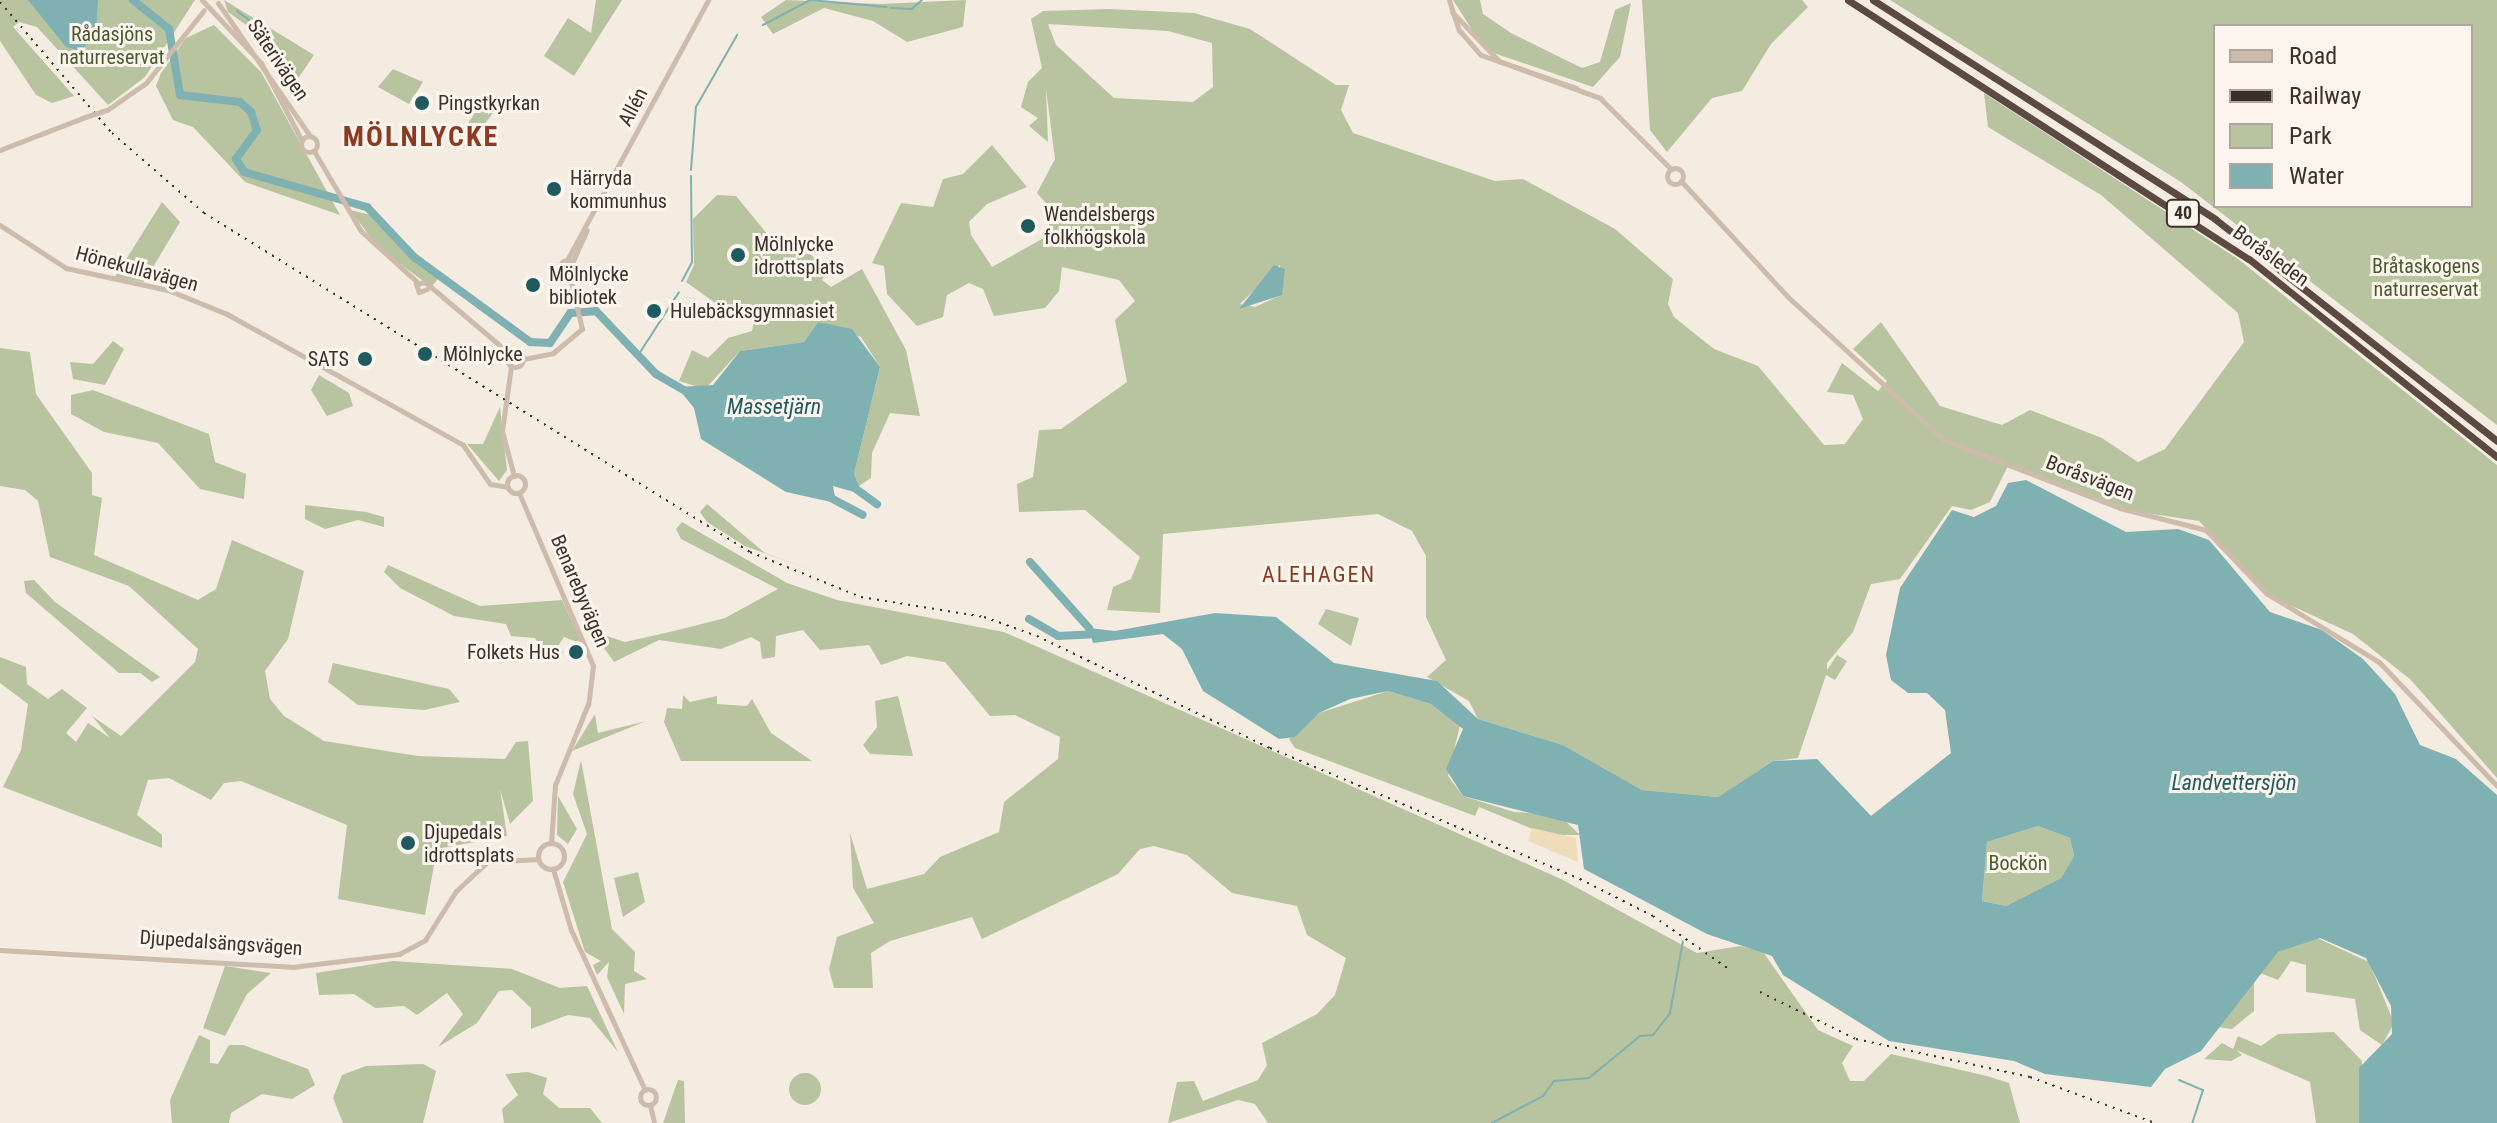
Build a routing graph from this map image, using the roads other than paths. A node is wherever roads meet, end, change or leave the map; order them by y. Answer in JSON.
{"nodes":[{"id":1,"x":202,"y":0,"type":"edge"},
{"id":2,"x":708,"y":0,"type":"edge"},
{"id":3,"x":1449,"y":0,"type":"edge"},
{"id":4,"x":1848,"y":0,"type":"edge"},
{"id":5,"x":1873,"y":0,"type":"edge"},
{"id":6,"x":218,"y":1,"type":"edge"},
{"id":7,"x":206,"y":11,"type":"junction"},
{"id":8,"x":310,"y":136,"type":"junction"},
{"id":9,"x":302,"y":141,"type":"junction"},
{"id":10,"x":0,"y":150,"type":"edge"},
{"id":11,"x":314,"y":151,"type":"junction"},
{"id":12,"x":1671,"y":169,"type":"junction"},
{"id":13,"x":1681,"y":181,"type":"junction"},
{"id":14,"x":0,"y":225,"type":"edge"},
{"id":15,"x":570,"y":262,"type":"junction"},
{"id":16,"x":569,"y":273,"type":"junction"},
{"id":17,"x":509,"y":353,"type":"junction"},
{"id":18,"x":523,"y":359,"type":"junction"},
{"id":19,"x":511,"y":366,"type":"junction"},
{"id":20,"x":2497,"y":441,"type":"edge"},
{"id":21,"x":2497,"y":457,"type":"edge"},
{"id":22,"x":514,"y":476,"type":"junction"},
{"id":23,"x":508,"y":487,"type":"junction"},
{"id":24,"x":519,"y":493,"type":"junction"},
{"id":25,"x":2497,"y":786,"type":"edge"},
{"id":26,"x":551,"y":843,"type":"junction"},
{"id":27,"x":538,"y":859,"type":"junction"},
{"id":28,"x":553,"y":869,"type":"junction"},
{"id":29,"x":0,"y":950,"type":"edge"},
{"id":30,"x":645,"y":1090,"type":"junction"},
{"id":31,"x":650,"y":1105,"type":"junction"},
{"id":32,"x":654,"y":1123,"type":"edge"}],
"edges":[{"from":1,"to":7,"type":"street"},
{"from":2,"to":15,"type":"street","name":"Allén"},
{"from":3,"to":12,"type":"street"},
{"from":4,"to":21,"type":"highway","name":"Boråsleden","number":"40"},
{"from":5,"to":20,"type":"highway","name":"Boråsleden","number":"40"},
{"from":6,"to":7,"type":"street"},
{"from":6,"to":8,"type":"street","name":"Säterivägen"},
{"from":7,"to":9,"type":"street","name":"Säterivägen"},
{"from":7,"to":10,"type":"street","bridge":true},
{"from":8,"to":9,"type":"street"},
{"from":8,"to":11,"type":"street","name":"Säterivägen"},
{"from":9,"to":11,"type":"street"},
{"from":11,"to":17,"type":"street"},
{"from":12,"to":13,"type":"street"},
{"from":12,"to":13,"type":"street"},
{"from":13,"to":25,"type":"street","name":"Boråsvägen"},
{"from":14,"to":23,"type":"street","name":"Hönekullavägen"},
{"from":15,"to":16,"type":"street","name":"Allén"},
{"from":15,"to":16,"type":"street"},
{"from":16,"to":18,"type":"street"},
{"from":17,"to":18,"type":"street"},
{"from":17,"to":19,"type":"street"},
{"from":18,"to":19,"type":"street"},
{"from":19,"to":22,"type":"street"},
{"from":22,"to":23,"type":"street"},
{"from":22,"to":24,"type":"street","name":"Benarebyvägen"},
{"from":23,"to":24,"type":"street","name":"Hönekullavägen"},
{"from":24,"to":26,"type":"street","name":"Benarebyvägen"},
{"from":26,"to":27,"type":"street"},
{"from":26,"to":28,"type":"street","name":"Benarebyvägen"},
{"from":27,"to":28,"type":"street"},
{"from":27,"to":29,"type":"street","name":"Djupedalsängsvägen"},
{"from":28,"to":30,"type":"street"},
{"from":30,"to":31,"type":"street"},
{"from":30,"to":31,"type":"street"},
{"from":31,"to":32,"type":"street"}]}
